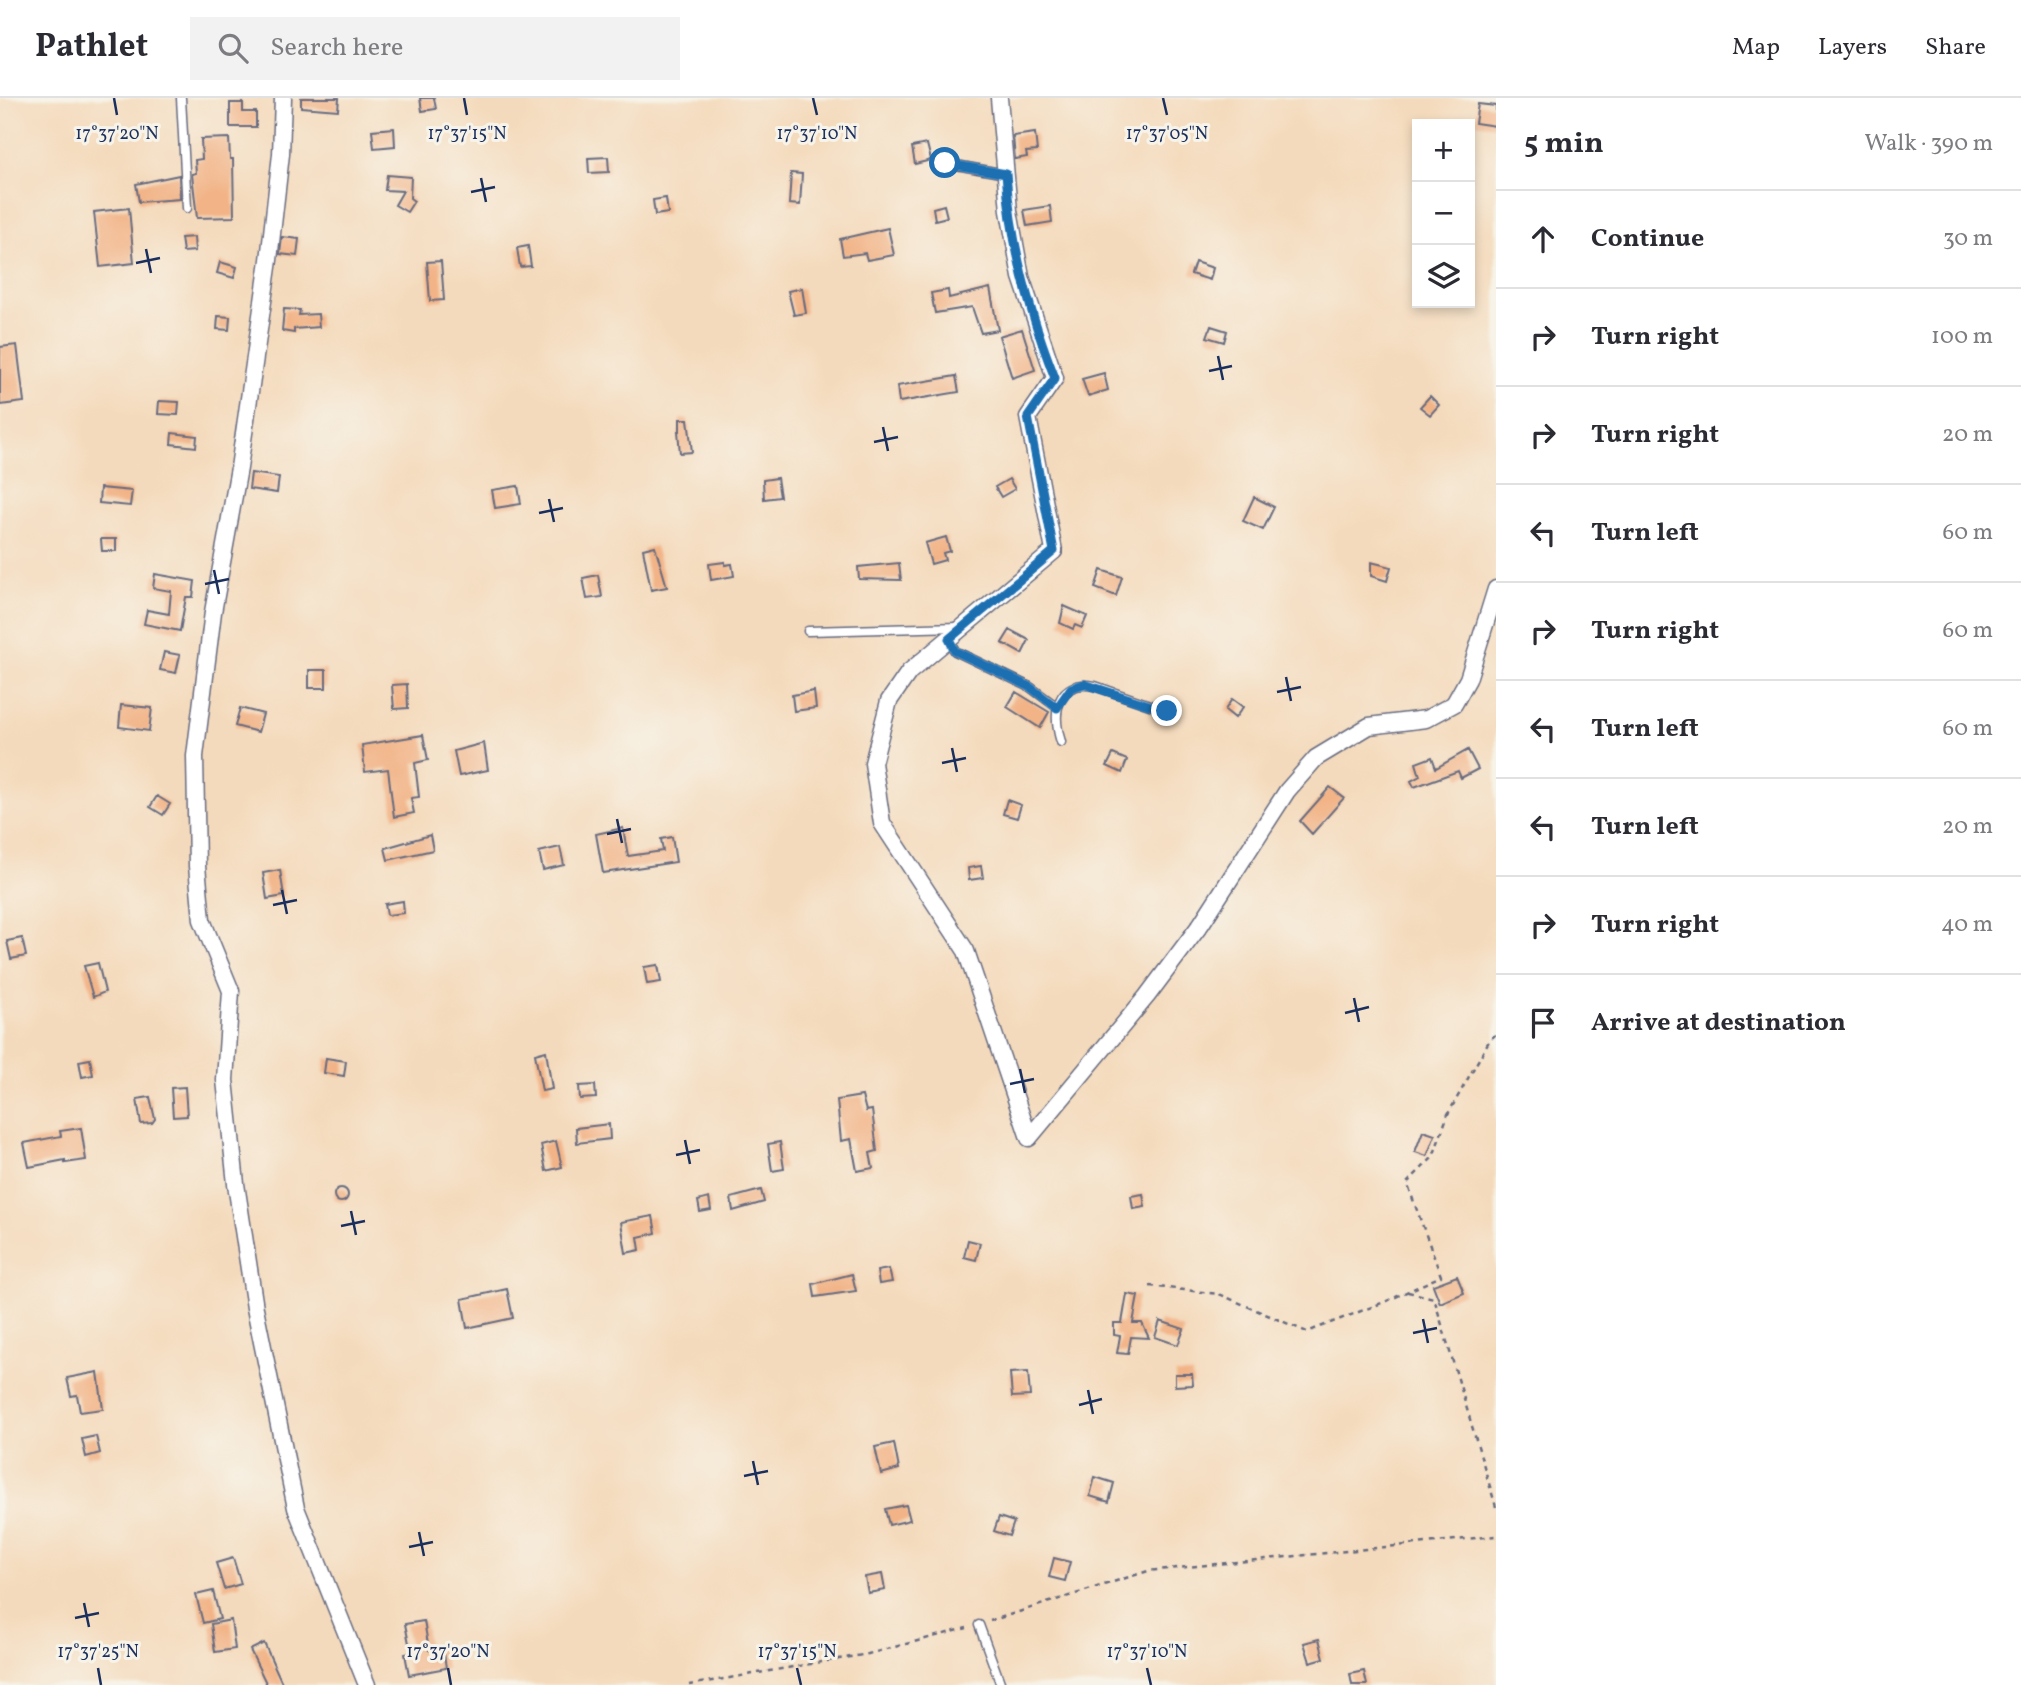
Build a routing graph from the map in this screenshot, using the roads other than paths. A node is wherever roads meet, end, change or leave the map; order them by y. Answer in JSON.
{"nodes":[{"id":1,"x":181,"y":98,"type":"edge"},
{"id":2,"x":283,"y":98,"type":"edge"},
{"id":3,"x":999,"y":98,"type":"edge"},
{"id":4,"x":945,"y":163,"type":"dead end"},
{"id":5,"x":1006,"y":174,"type":"junction"},
{"id":6,"x":187,"y":208,"type":"dead end"},
{"id":7,"x":1496,"y":589,"type":"edge"},
{"id":8,"x":963,"y":627,"type":"junction"},
{"id":9,"x":808,"y":631,"type":"dead end"},
{"id":10,"x":949,"y":639,"type":"junction"},
{"id":11,"x":1057,"y":708,"type":"junction"},
{"id":12,"x":1167,"y":711,"type":"dead end"},
{"id":13,"x":1061,"y":742,"type":"dead end"},
{"id":14,"x":979,"y":1625,"type":"road end"},
{"id":15,"x":367,"y":1685,"type":"edge"},
{"id":16,"x":1001,"y":1685,"type":"edge"}],
"edges":[{"from":1,"to":6,"type":"lane"},
{"from":2,"to":15,"type":"street"},
{"from":3,"to":5,"type":"street"},
{"from":4,"to":5,"type":"lane"},
{"from":5,"to":8,"type":"street"},
{"from":7,"to":10,"type":"street"},
{"from":8,"to":9,"type":"lane"},
{"from":8,"to":10,"type":"street"},
{"from":10,"to":11,"type":"lane"},
{"from":11,"to":12,"type":"lane"},
{"from":11,"to":13,"type":"lane"},
{"from":14,"to":16,"type":"lane"}]}
